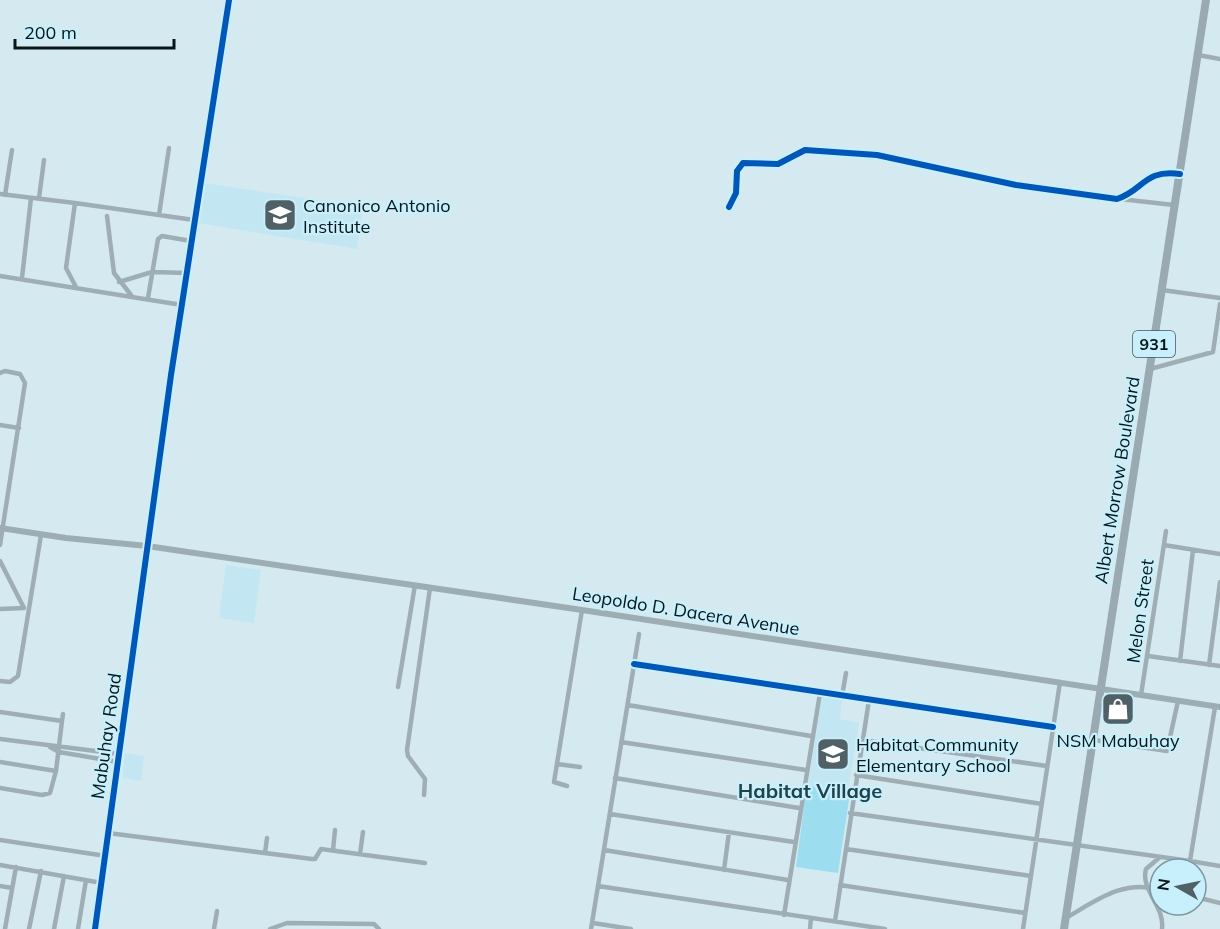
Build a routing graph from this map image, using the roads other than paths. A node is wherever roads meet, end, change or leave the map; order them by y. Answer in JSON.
{"nodes":[{"id":1,"x":229,"y":0,"type":"edge"},
{"id":2,"x":1206,"y":0,"type":"edge"},
{"id":3,"x":1198,"y":55,"type":"junction"},
{"id":4,"x":1220,"y":58,"type":"edge"},
{"id":5,"x":169,"y":148,"type":"dead end"},
{"id":6,"x":12,"y":150,"type":"dead end"},
{"id":7,"x":44,"y":160,"type":"dead end"},
{"id":8,"x":1180,"y":174,"type":"junction"},
{"id":9,"x":3,"y":194,"type":"edge"},
{"id":10,"x":31,"y":198,"type":"junction"},
{"id":11,"x":39,"y":198,"type":"junction"},
{"id":12,"x":1118,"y":199,"type":"junction"},
{"id":13,"x":75,"y":203,"type":"junction"},
{"id":14,"x":1175,"y":205,"type":"junction"},
{"id":15,"x":729,"y":207,"type":"dead end"},
{"id":16,"x":159,"y":215,"type":"junction"},
{"id":17,"x":107,"y":216,"type":"dead end"},
{"id":18,"x":194,"y":220,"type":"junction"},
{"id":19,"x":191,"y":241,"type":"junction"},
{"id":20,"x":152,"y":272,"type":"junction"},
{"id":21,"x":187,"y":273,"type":"junction"},
{"id":22,"x":0,"y":276,"type":"edge"},
{"id":23,"x":22,"y":278,"type":"junction"},
{"id":24,"x":119,"y":282,"type":"junction"},
{"id":25,"x":76,"y":287,"type":"junction"},
{"id":26,"x":1162,"y":290,"type":"junction"},
{"id":27,"x":131,"y":296,"type":"junction"},
{"id":28,"x":148,"y":298,"type":"junction"},
{"id":29,"x":1220,"y":298,"type":"edge"},
{"id":30,"x":182,"y":304,"type":"junction"},
{"id":31,"x":1220,"y":304,"type":"edge"},
{"id":32,"x":1150,"y":369,"type":"junction"},
{"id":33,"x":0,"y":373,"type":"edge"},
{"id":34,"x":0,"y":425,"type":"edge"},
{"id":35,"x":19,"y":428,"type":"junction"},
{"id":36,"x":2,"y":528,"type":"edge"},
{"id":37,"x":1166,"y":531,"type":"dead end"},
{"id":38,"x":41,"y":535,"type":"junction"},
{"id":39,"x":0,"y":545,"type":"edge"},
{"id":40,"x":147,"y":546,"type":"junction"},
{"id":41,"x":1164,"y":546,"type":"junction"},
{"id":42,"x":1193,"y":550,"type":"junction"},
{"id":43,"x":1220,"y":554,"type":"edge"},
{"id":44,"x":0,"y":561,"type":"edge"},
{"id":45,"x":1220,"y":582,"type":"edge"},
{"id":46,"x":415,"y":585,"type":"junction"},
{"id":47,"x":430,"y":588,"type":"junction"},
{"id":48,"x":26,"y":608,"type":"junction"},
{"id":49,"x":0,"y":609,"type":"edge"},
{"id":50,"x":582,"y":610,"type":"junction"},
{"id":51,"x":639,"y":634,"type":"dead end"},
{"id":52,"x":1148,"y":656,"type":"junction"},
{"id":53,"x":1179,"y":661,"type":"junction"},
{"id":54,"x":634,"y":664,"type":"junction"},
{"id":55,"x":1209,"y":665,"type":"junction"},
{"id":56,"x":1220,"y":666,"type":"edge"},
{"id":57,"x":846,"y":673,"type":"dead end"},
{"id":58,"x":0,"y":681,"type":"edge"},
{"id":59,"x":1060,"y":682,"type":"junction"},
{"id":60,"x":398,"y":687,"type":"dead end"},
{"id":61,"x":1102,"y":688,"type":"junction"},
{"id":62,"x":820,"y":693,"type":"junction"},
{"id":63,"x":1141,"y":695,"type":"junction"},
{"id":64,"x":842,"y":696,"type":"junction"},
{"id":65,"x":869,"y":700,"type":"junction"},
{"id":66,"x":1178,"y":701,"type":"junction"},
{"id":67,"x":628,"y":705,"type":"junction"},
{"id":68,"x":1218,"y":707,"type":"edge"},
{"id":69,"x":0,"y":712,"type":"edge"},
{"id":70,"x":63,"y":714,"type":"dead end"},
{"id":71,"x":62,"y":721,"type":"junction"},
{"id":72,"x":1053,"y":727,"type":"junction"},
{"id":73,"x":812,"y":736,"type":"junction"},
{"id":74,"x":0,"y":739,"type":"edge"},
{"id":75,"x":862,"y":740,"type":"junction"},
{"id":76,"x":1094,"y":740,"type":"junction"},
{"id":77,"x":621,"y":742,"type":"junction"},
{"id":78,"x":59,"y":749,"type":"junction"},
{"id":79,"x":78,"y":751,"type":"junction"},
{"id":80,"x":119,"y":754,"type":"junction"},
{"id":81,"x":0,"y":762,"type":"edge"},
{"id":82,"x":118,"y":762,"type":"junction"},
{"id":83,"x":557,"y":764,"type":"junction"},
{"id":84,"x":1047,"y":766,"type":"junction"},
{"id":85,"x":580,"y":767,"type":"dead end"},
{"id":86,"x":806,"y":770,"type":"junction"},
{"id":87,"x":56,"y":771,"type":"junction"},
{"id":88,"x":856,"y":775,"type":"junction"},
{"id":89,"x":615,"y":778,"type":"junction"},
{"id":90,"x":567,"y":786,"type":"dead end"},
{"id":91,"x":0,"y":788,"type":"edge"},
{"id":92,"x":424,"y":795,"type":"dead end"},
{"id":93,"x":1042,"y":804,"type":"junction"},
{"id":94,"x":800,"y":808,"type":"junction"},
{"id":95,"x":850,"y":813,"type":"junction"},
{"id":96,"x":610,"y":814,"type":"junction"},
{"id":97,"x":335,"y":830,"type":"dead end"},
{"id":98,"x":363,"y":832,"type":"dead end"},
{"id":99,"x":729,"y":832,"type":"junction"},
{"id":100,"x":108,"y":833,"type":"junction"},
{"id":101,"x":267,"y":838,"type":"dead end"},
{"id":102,"x":0,"y":840,"type":"edge"},
{"id":103,"x":1036,"y":841,"type":"junction"},
{"id":104,"x":794,"y":842,"type":"junction"},
{"id":105,"x":1077,"y":846,"type":"junction"},
{"id":106,"x":846,"y":849,"type":"junction"},
{"id":107,"x":333,"y":850,"type":"junction"},
{"id":108,"x":604,"y":850,"type":"junction"},
{"id":109,"x":265,"y":853,"type":"junction"},
{"id":110,"x":360,"y":854,"type":"junction"},
{"id":111,"x":105,"y":856,"type":"junction"},
{"id":112,"x":1160,"y":857,"type":"edge"},
{"id":113,"x":1191,"y":857,"type":"edge"},
{"id":114,"x":425,"y":863,"type":"dead end"},
{"id":115,"x":0,"y":865,"type":"edge"},
{"id":116,"x":16,"y":867,"type":"junction"},
{"id":117,"x":1148,"y":867,"type":"edge"},
{"id":118,"x":724,"y":870,"type":"junction"},
{"id":119,"x":41,"y":871,"type":"junction"},
{"id":120,"x":64,"y":876,"type":"junction"},
{"id":121,"x":1031,"y":876,"type":"junction"},
{"id":122,"x":86,"y":880,"type":"junction"},
{"id":123,"x":788,"y":880,"type":"junction"},
{"id":124,"x":102,"y":883,"type":"junction"},
{"id":125,"x":840,"y":885,"type":"junction"},
{"id":126,"x":0,"y":886,"type":"edge"},
{"id":127,"x":598,"y":886,"type":"junction"},
{"id":128,"x":1147,"y":886,"type":"junction"},
{"id":129,"x":12,"y":888,"type":"junction"},
{"id":130,"x":0,"y":903,"type":"edge"},
{"id":131,"x":9,"y":904,"type":"junction"},
{"id":132,"x":217,"y":911,"type":"dead end"},
{"id":133,"x":1025,"y":913,"type":"junction"},
{"id":134,"x":784,"y":915,"type":"junction"},
{"id":135,"x":811,"y":918,"type":"junction"},
{"id":136,"x":1066,"y":919,"type":"junction"},
{"id":137,"x":835,"y":921,"type":"junction"},
{"id":138,"x":593,"y":923,"type":"junction"},
{"id":139,"x":5,"y":929,"type":"edge"},
{"id":140,"x":29,"y":929,"type":"edge"},
{"id":141,"x":54,"y":929,"type":"edge"},
{"id":142,"x":78,"y":929,"type":"edge"},
{"id":143,"x":95,"y":929,"type":"edge"},
{"id":144,"x":214,"y":929,"type":"edge"},
{"id":145,"x":270,"y":929,"type":"edge"},
{"id":146,"x":379,"y":929,"type":"edge"},
{"id":147,"x":591,"y":929,"type":"edge"},
{"id":148,"x":631,"y":929,"type":"edge"},
{"id":149,"x":810,"y":929,"type":"edge"},
{"id":150,"x":885,"y":929,"type":"edge"},
{"id":151,"x":1023,"y":929,"type":"edge"},
{"id":152,"x":1064,"y":929,"type":"edge"},
{"id":153,"x":1162,"y":929,"type":"edge"}],
"edges":[{"from":1,"to":18,"type":"street"},
{"from":2,"to":3,"type":"highway","name":"Albert Morrow Boulevard","number":"931"},
{"from":3,"to":4,"type":"street"},
{"from":3,"to":8,"type":"highway","name":"Albert Morrow Boulevard","number":"931"},
{"from":5,"to":16,"type":"street"},
{"from":6,"to":9,"type":"street"},
{"from":7,"to":11,"type":"street"},
{"from":8,"to":12,"type":"street"},
{"from":8,"to":14,"type":"highway","name":"Albert Morrow Boulevard","number":"931"},
{"from":9,"to":10,"type":"street"},
{"from":10,"to":11,"type":"street"},
{"from":10,"to":23,"type":"street"},
{"from":11,"to":13,"type":"street"},
{"from":12,"to":14,"type":"street"},
{"from":12,"to":15,"type":"street"},
{"from":13,"to":16,"type":"street"},
{"from":13,"to":25,"type":"street"},
{"from":14,"to":26,"type":"highway","name":"Albert Morrow Boulevard","number":"931"},
{"from":16,"to":18,"type":"street"},
{"from":17,"to":24,"type":"street"},
{"from":18,"to":19,"type":"street"},
{"from":19,"to":20,"type":"street"},
{"from":19,"to":21,"type":"street"},
{"from":20,"to":21,"type":"street"},
{"from":20,"to":24,"type":"street"},
{"from":20,"to":28,"type":"street"},
{"from":21,"to":30,"type":"street"},
{"from":22,"to":23,"type":"street"},
{"from":23,"to":25,"type":"street"},
{"from":24,"to":27,"type":"street"},
{"from":25,"to":27,"type":"street"},
{"from":26,"to":29,"type":"street"},
{"from":26,"to":32,"type":"highway","name":"Albert Morrow Boulevard","number":"931"},
{"from":27,"to":28,"type":"street"},
{"from":28,"to":30,"type":"street"},
{"from":30,"to":40,"type":"street"},
{"from":31,"to":32,"type":"street"},
{"from":32,"to":61,"type":"highway","name":"Albert Morrow Boulevard","number":"931"},
{"from":33,"to":35,"type":"street"},
{"from":34,"to":35,"type":"street"},
{"from":35,"to":36,"type":"street"},
{"from":36,"to":38,"type":"main road","name":"Leopoldo D. Dacera Avenue"},
{"from":36,"to":39,"type":"street"},
{"from":37,"to":41,"type":"street","name":"Melon Street"},
{"from":38,"to":40,"type":"main road","name":"Leopoldo D. Dacera Avenue"},
{"from":38,"to":48,"type":"street"},
{"from":40,"to":46,"type":"main road","name":"Leopoldo D. Dacera Avenue"},
{"from":40,"to":80,"type":"main road","name":"Mabuhay Road"},
{"from":41,"to":42,"type":"street"},
{"from":41,"to":52,"type":"street","name":"Melon Street"},
{"from":42,"to":43,"type":"street"},
{"from":42,"to":53,"type":"street"},
{"from":44,"to":48,"type":"street"},
{"from":45,"to":55,"type":"street"},
{"from":46,"to":47,"type":"main road","name":"Leopoldo D. Dacera Avenue"},
{"from":46,"to":60,"type":"street"},
{"from":47,"to":50,"type":"main road","name":"Leopoldo D. Dacera Avenue"},
{"from":47,"to":92,"type":"street"},
{"from":48,"to":49,"type":"street"},
{"from":48,"to":58,"type":"street"},
{"from":50,"to":59,"type":"main road","name":"Leopoldo D. Dacera Avenue"},
{"from":50,"to":83,"type":"street"},
{"from":51,"to":54,"type":"street"},
{"from":52,"to":53,"type":"street"},
{"from":52,"to":63,"type":"street","name":"Melon Street"},
{"from":53,"to":55,"type":"street"},
{"from":54,"to":62,"type":"street"},
{"from":54,"to":67,"type":"street"},
{"from":55,"to":56,"type":"street"},
{"from":57,"to":64,"type":"street"},
{"from":59,"to":61,"type":"main road","name":"Leopoldo D. Dacera Avenue"},
{"from":59,"to":72,"type":"street"},
{"from":61,"to":63,"type":"main road","name":"Leopoldo D. Dacera Avenue"},
{"from":61,"to":76,"type":"highway","name":"Albert Morrow Boulevard","number":"931"},
{"from":62,"to":64,"type":"street"},
{"from":62,"to":73,"type":"street"},
{"from":63,"to":66,"type":"main road","name":"Leopoldo D. Dacera Avenue"},
{"from":64,"to":65,"type":"street"},
{"from":65,"to":72,"type":"street"},
{"from":65,"to":75,"type":"street"},
{"from":66,"to":68,"type":"main road","name":"Leopoldo D. Dacera Avenue"},
{"from":66,"to":76,"type":"street"},
{"from":67,"to":73,"type":"street"},
{"from":67,"to":77,"type":"street"},
{"from":68,"to":113,"type":"street"},
{"from":69,"to":71,"type":"street"},
{"from":70,"to":71,"type":"street"},
{"from":71,"to":78,"type":"street"},
{"from":72,"to":84,"type":"street"},
{"from":73,"to":86,"type":"street"},
{"from":74,"to":78,"type":"street"},
{"from":75,"to":84,"type":"street"},
{"from":75,"to":88,"type":"street"},
{"from":76,"to":105,"type":"highway","name":"Albert Morrow Boulevard","number":"931"},
{"from":77,"to":86,"type":"street"},
{"from":77,"to":89,"type":"street"},
{"from":78,"to":79,"type":"street"},
{"from":78,"to":87,"type":"street"},
{"from":79,"to":80,"type":"street"},
{"from":79,"to":82,"type":"street"},
{"from":80,"to":82,"type":"main road","name":"Mabuhay Road"},
{"from":81,"to":87,"type":"street"},
{"from":82,"to":100,"type":"main road","name":"Mabuhay Road"},
{"from":83,"to":85,"type":"street"},
{"from":83,"to":90,"type":"street"},
{"from":84,"to":93,"type":"street"},
{"from":86,"to":94,"type":"street"},
{"from":87,"to":91,"type":"street"},
{"from":88,"to":93,"type":"street"},
{"from":88,"to":95,"type":"street"},
{"from":89,"to":94,"type":"street"},
{"from":89,"to":96,"type":"street"},
{"from":93,"to":103,"type":"street"},
{"from":94,"to":104,"type":"street"},
{"from":95,"to":103,"type":"street"},
{"from":95,"to":106,"type":"street"},
{"from":96,"to":99,"type":"street"},
{"from":96,"to":108,"type":"street"},
{"from":97,"to":107,"type":"street"},
{"from":98,"to":110,"type":"street"},
{"from":99,"to":104,"type":"street"},
{"from":99,"to":118,"type":"street"},
{"from":100,"to":109,"type":"street"},
{"from":100,"to":111,"type":"main road","name":"Mabuhay Road"},
{"from":101,"to":109,"type":"street"},
{"from":102,"to":111,"type":"street"},
{"from":103,"to":105,"type":"street"},
{"from":103,"to":121,"type":"street"},
{"from":104,"to":123,"type":"street"},
{"from":105,"to":112,"type":"street"},
{"from":105,"to":136,"type":"highway","name":"Albert Morrow Boulevard","number":"931"},
{"from":106,"to":121,"type":"street"},
{"from":106,"to":125,"type":"street"},
{"from":107,"to":109,"type":"street"},
{"from":107,"to":110,"type":"street"},
{"from":108,"to":118,"type":"street"},
{"from":108,"to":127,"type":"street"},
{"from":110,"to":114,"type":"street"},
{"from":111,"to":124,"type":"main road","name":"Mabuhay Road"},
{"from":115,"to":116,"type":"street"},
{"from":116,"to":119,"type":"street"},
{"from":116,"to":129,"type":"street"},
{"from":117,"to":128,"type":"street"},
{"from":118,"to":123,"type":"street"},
{"from":119,"to":120,"type":"street"},
{"from":119,"to":140,"type":"street"},
{"from":120,"to":122,"type":"street"},
{"from":120,"to":141,"type":"street"},
{"from":121,"to":133,"type":"street"},
{"from":122,"to":124,"type":"street"},
{"from":122,"to":142,"type":"street"},
{"from":123,"to":134,"type":"street"},
{"from":124,"to":143,"type":"main road","name":"Mabuhay Road"},
{"from":125,"to":133,"type":"street"},
{"from":125,"to":137,"type":"street"},
{"from":126,"to":129,"type":"street"},
{"from":127,"to":134,"type":"street"},
{"from":127,"to":138,"type":"street"},
{"from":128,"to":136,"type":"street"},
{"from":128,"to":153,"type":"street"},
{"from":129,"to":131,"type":"street"},
{"from":130,"to":131,"type":"street"},
{"from":131,"to":139,"type":"street"},
{"from":132,"to":144,"type":"street"},
{"from":133,"to":151,"type":"street"},
{"from":134,"to":135,"type":"street"},
{"from":135,"to":137,"type":"street"},
{"from":135,"to":149,"type":"street"},
{"from":136,"to":152,"type":"highway","name":"Albert Morrow Boulevard","number":"931"},
{"from":137,"to":150,"type":"street"},
{"from":138,"to":147,"type":"street"},
{"from":138,"to":148,"type":"street"},
{"from":145,"to":146,"type":"street"}]}
